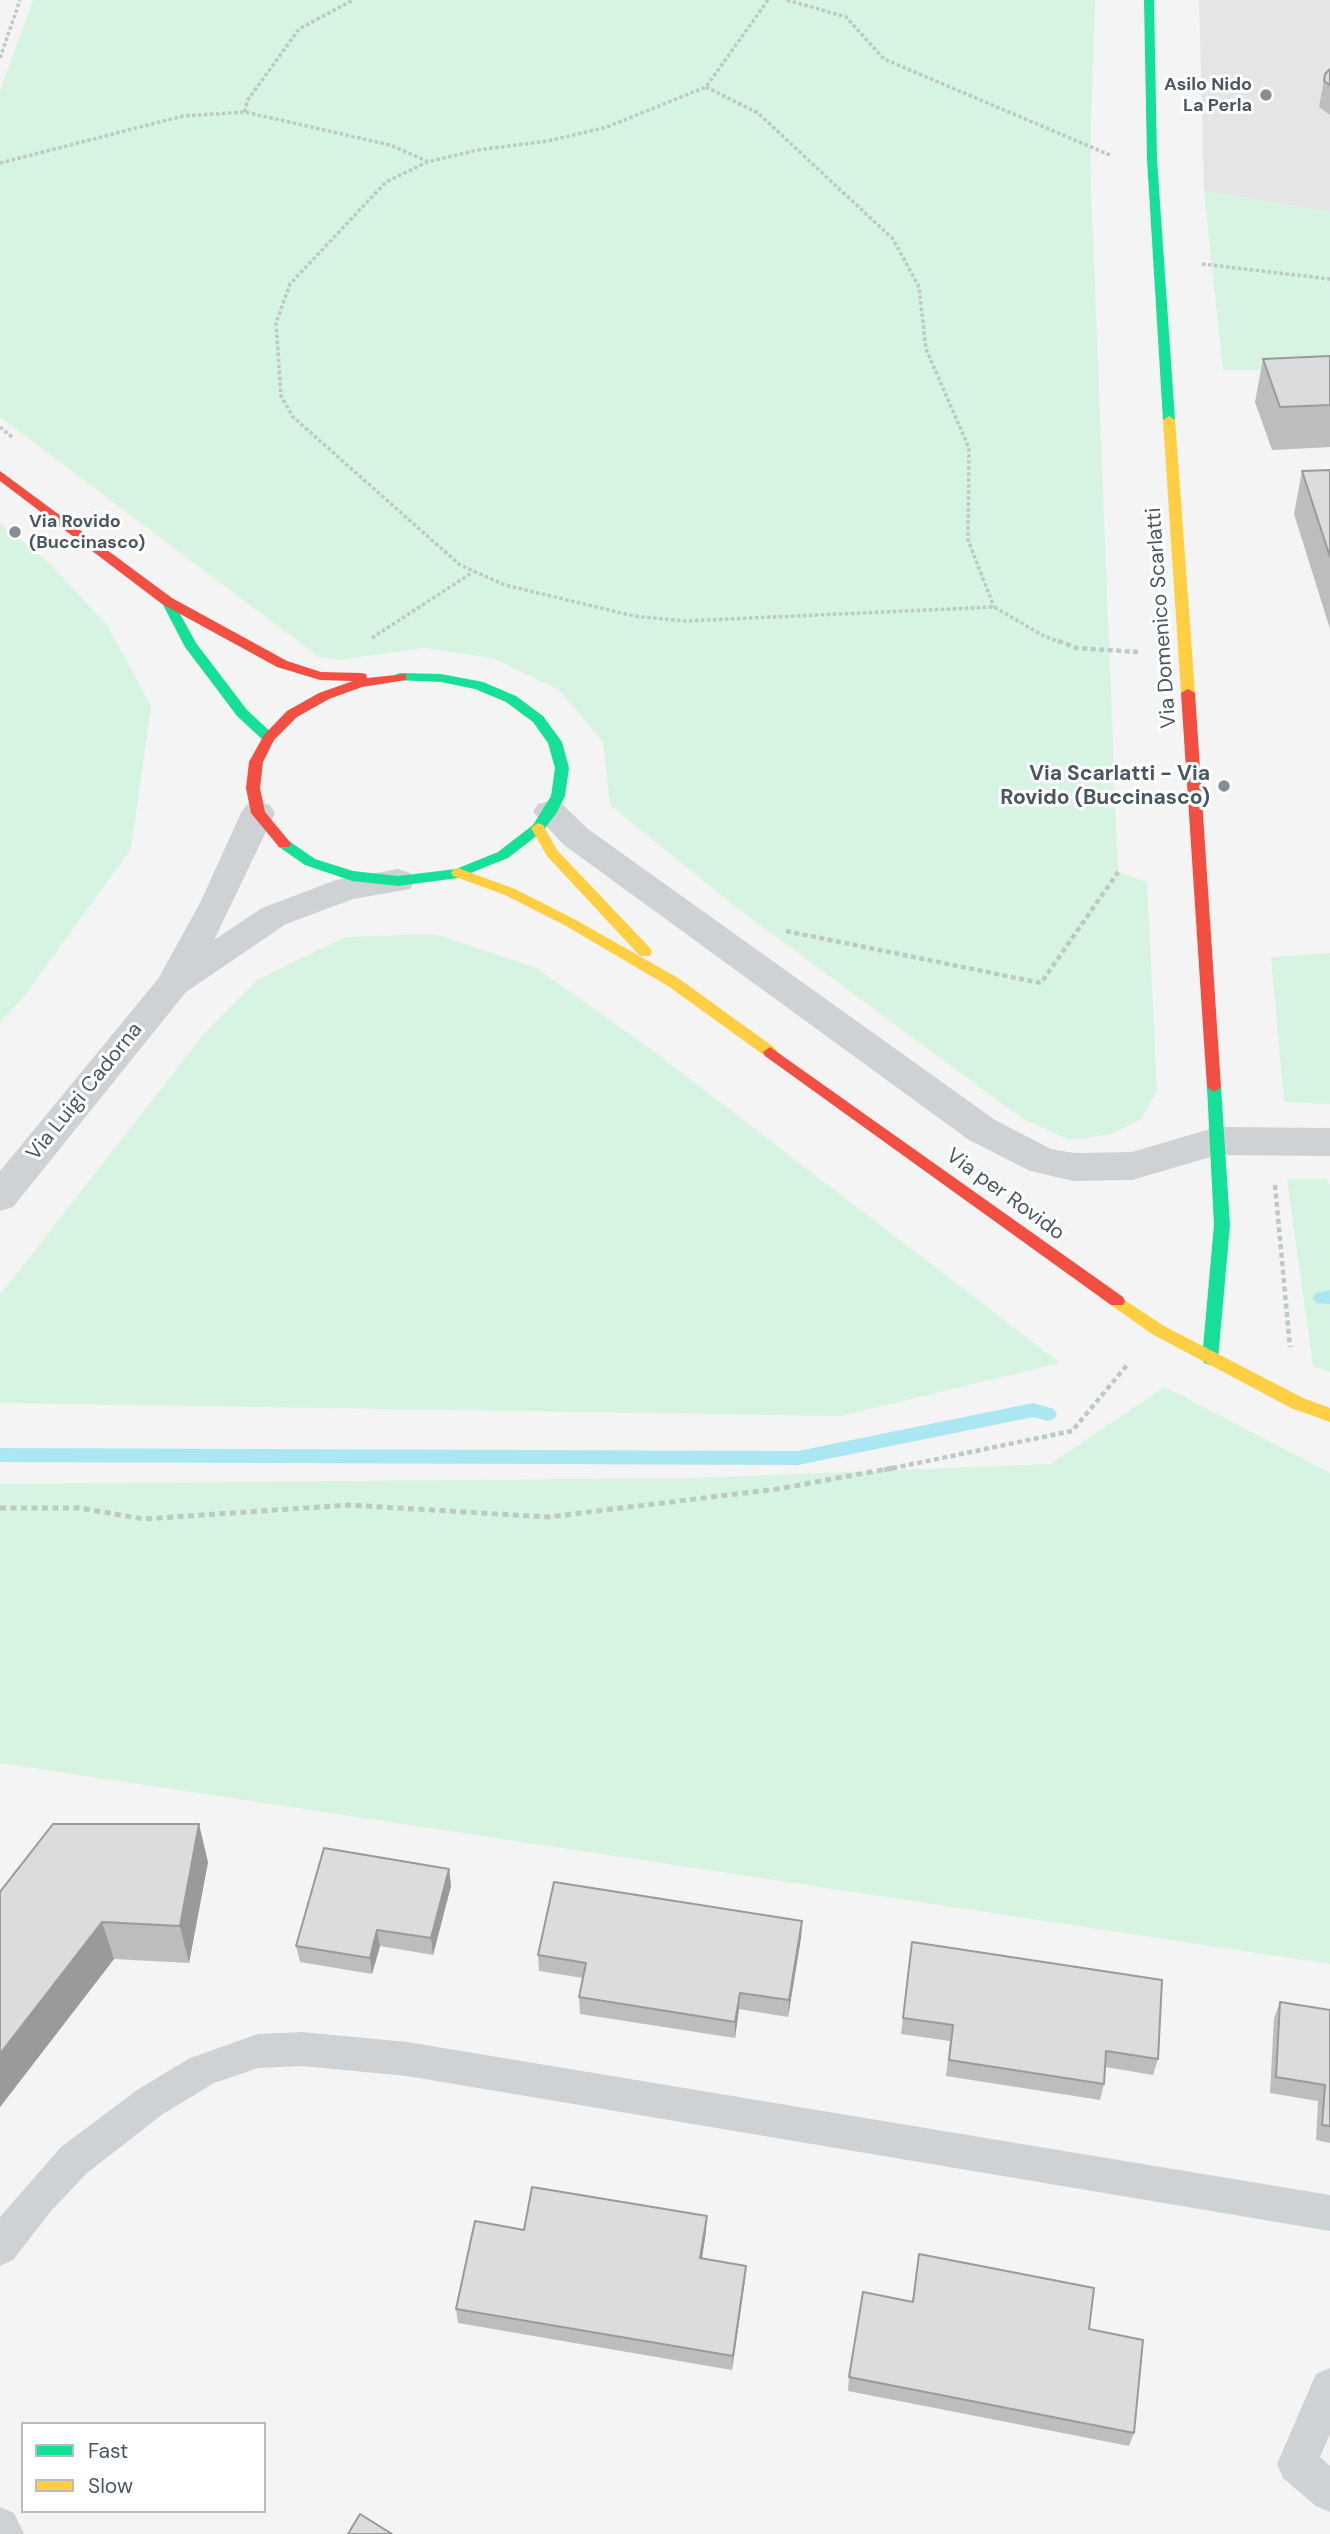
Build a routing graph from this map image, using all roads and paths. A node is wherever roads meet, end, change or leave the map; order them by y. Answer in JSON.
{"nodes":[{"id":1,"x":20,"y":0,"type":"edge"},
{"id":2,"x":353,"y":0,"type":"edge"},
{"id":3,"x":768,"y":0,"type":"edge"},
{"id":4,"x":787,"y":0,"type":"edge"},
{"id":5,"x":1149,"y":0,"type":"edge"},
{"id":6,"x":0,"y":58,"type":"edge"},
{"id":7,"x":706,"y":87,"type":"junction"},
{"id":8,"x":245,"y":112,"type":"junction"},
{"id":9,"x":1152,"y":159,"type":"junction"},
{"id":10,"x":427,"y":162,"type":"junction"},
{"id":11,"x":0,"y":163,"type":"edge"},
{"id":12,"x":1158,"y":258,"type":"junction"},
{"id":13,"x":1330,"y":279,"type":"edge"},
{"id":14,"x":0,"y":475,"type":"edge"},
{"id":15,"x":474,"y":571,"type":"junction"},
{"id":16,"x":167,"y":601,"type":"junction"},
{"id":17,"x":993,"y":607,"type":"junction"},
{"id":18,"x":360,"y":645,"type":"dead end"},
{"id":19,"x":1186,"y":656,"type":"junction"},
{"id":20,"x":401,"y":677,"type":"junction"},
{"id":21,"x":270,"y":738,"type":"junction"},
{"id":22,"x":258,"y":813,"type":"junction"},
{"id":23,"x":544,"y":820,"type":"junction"},
{"id":24,"x":1118,"y":872,"type":"dead end"},
{"id":25,"x":458,"y":873,"type":"junction"},
{"id":26,"x":398,"y":881,"type":"junction"},
{"id":27,"x":781,"y":930,"type":"dead end"},
{"id":28,"x":673,"y":982,"type":"junction"},
{"id":29,"x":171,"y":987,"type":"junction"},
{"id":30,"x":1217,"y":1141,"type":"junction"},
{"id":31,"x":1330,"y":1142,"type":"edge"},
{"id":32,"x":0,"y":1196,"type":"edge"},
{"id":33,"x":1158,"y":1329,"type":"junction"},
{"id":34,"x":1210,"y":1359,"type":"junction"},
{"id":35,"x":1330,"y":1415,"type":"edge"},
{"id":36,"x":0,"y":1508,"type":"edge"},
{"id":37,"x":1330,"y":2214,"type":"edge"},
{"id":38,"x":0,"y":2247,"type":"edge"},
{"id":39,"x":1330,"y":2388,"type":"edge"},
{"id":40,"x":1330,"y":2491,"type":"edge"},
{"id":41,"x":0,"y":2527,"type":"edge"},
{"id":42,"x":4,"y":2534,"type":"edge"}],
"edges":[{"from":1,"to":6,"type":"path"},
{"from":2,"to":8,"type":"path"},
{"from":3,"to":7,"type":"path"},
{"from":4,"to":9,"type":"path"},
{"from":5,"to":9,"type":"street","name":"Via Domenico Scarlatti"},
{"from":7,"to":10,"type":"path"},
{"from":7,"to":17,"type":"path"},
{"from":8,"to":10,"type":"path"},
{"from":8,"to":11,"type":"path"},
{"from":9,"to":12,"type":"street","name":"Via Domenico Scarlatti"},
{"from":10,"to":15,"type":"path"},
{"from":12,"to":13,"type":"path"},
{"from":12,"to":19,"type":"street","name":"Via Domenico Scarlatti"},
{"from":14,"to":16,"type":"street"},
{"from":15,"to":17,"type":"path"},
{"from":15,"to":18,"type":"path"},
{"from":16,"to":20,"type":"street"},
{"from":16,"to":21,"type":"street"},
{"from":17,"to":19,"type":"path"},
{"from":19,"to":30,"type":"street","name":"Via Domenico Scarlatti"},
{"from":20,"to":21,"type":"street"},
{"from":20,"to":23,"type":"street"},
{"from":21,"to":22,"type":"street"},
{"from":22,"to":26,"type":"street"},
{"from":22,"to":29,"type":"street","name":"Via Luigi Cadorna"},
{"from":23,"to":25,"type":"street"},
{"from":23,"to":28,"type":"street","name":"Via per Rovido"},
{"from":23,"to":30,"type":"street"},
{"from":24,"to":27,"type":"path"},
{"from":25,"to":26,"type":"street"},
{"from":25,"to":28,"type":"street","name":"Via per Rovido"},
{"from":26,"to":29,"type":"street","name":"Via Luigi Cadorna"},
{"from":28,"to":33,"type":"street","name":"Via per Rovido"},
{"from":29,"to":32,"type":"street","name":"Via Luigi Cadorna"},
{"from":30,"to":31,"type":"street"},
{"from":30,"to":34,"type":"street","name":"Via Domenico Scarlatti"},
{"from":33,"to":34,"type":"street","name":"Via per Rovido"},
{"from":33,"to":36,"type":"path"},
{"from":34,"to":35,"type":"street","name":"Via per Rovido"},
{"from":37,"to":38,"type":"lane"},
{"from":39,"to":40,"type":"lane"},
{"from":41,"to":42,"type":"lane"}]}
